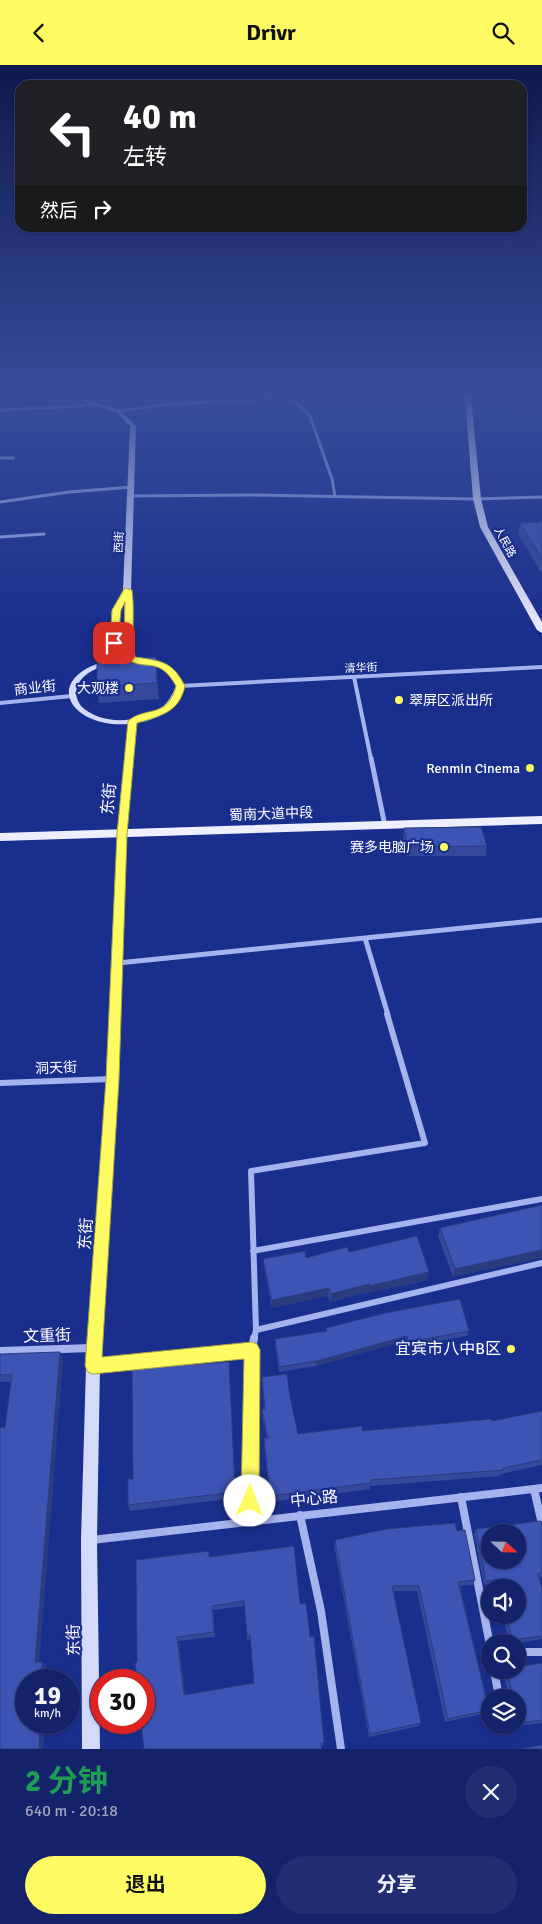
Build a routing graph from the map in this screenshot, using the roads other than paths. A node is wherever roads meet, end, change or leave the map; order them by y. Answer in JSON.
{"nodes":[{"id":1,"x":132,"y":476,"type":"edge"},
{"id":2,"x":331,"y":476,"type":"edge"},
{"id":3,"x":475,"y":476,"type":"edge"},
{"id":4,"x":132,"y":487,"type":"junction"},
{"id":5,"x":132,"y":496,"type":"junction"},
{"id":6,"x":335,"y":496,"type":"junction"},
{"id":7,"x":542,"y":497,"type":"edge"},
{"id":8,"x":477,"y":499,"type":"junction"},
{"id":9,"x":0,"y":502,"type":"edge"},
{"id":10,"x":44,"y":535,"type":"dead end"},
{"id":11,"x":0,"y":537,"type":"edge"},
{"id":12,"x":128,"y":590,"type":"junction"},
{"id":13,"x":542,"y":630,"type":"edge"},
{"id":14,"x":131,"y":659,"type":"junction"},
{"id":15,"x":112,"y":661,"type":"junction"},
{"id":16,"x":542,"y":667,"type":"edge"},
{"id":17,"x":354,"y":677,"type":"junction"},
{"id":18,"x":180,"y":686,"type":"junction"},
{"id":19,"x":72,"y":696,"type":"junction"},
{"id":20,"x":0,"y":703,"type":"edge"},
{"id":21,"x":132,"y":721,"type":"junction"},
{"id":22,"x":542,"y":820,"type":"edge"},
{"id":23,"x":385,"y":826,"type":"junction"},
{"id":24,"x":122,"y":834,"type":"junction"},
{"id":25,"x":0,"y":837,"type":"edge"},
{"id":26,"x":542,"y":920,"type":"edge"},
{"id":27,"x":365,"y":938,"type":"junction"},
{"id":28,"x":118,"y":963,"type":"junction"},
{"id":29,"x":112,"y":1079,"type":"junction"},
{"id":30,"x":0,"y":1083,"type":"edge"},
{"id":31,"x":542,"y":1199,"type":"edge"},
{"id":32,"x":253,"y":1251,"type":"junction"},
{"id":33,"x":542,"y":1263,"type":"edge"},
{"id":34,"x":256,"y":1330,"type":"junction"},
{"id":35,"x":94,"y":1348,"type":"junction"},
{"id":36,"x":252,"y":1350,"type":"junction"},
{"id":37,"x":0,"y":1351,"type":"edge"},
{"id":38,"x":93,"y":1366,"type":"junction"},
{"id":39,"x":538,"y":1488,"type":"edge"},
{"id":40,"x":461,"y":1497,"type":"junction"},
{"id":41,"x":300,"y":1515,"type":"junction"},
{"id":42,"x":250,"y":1520,"type":"junction"},
{"id":43,"x":542,"y":1524,"type":"edge"},
{"id":44,"x":89,"y":1540,"type":"junction"},
{"id":45,"x":488,"y":1634,"type":"edge"},
{"id":46,"x":542,"y":1652,"type":"edge"},
{"id":47,"x":526,"y":1653,"type":"edge"},
{"id":48,"x":91,"y":1749,"type":"edge"},
{"id":49,"x":341,"y":1749,"type":"edge"}],
"edges":[{"from":1,"to":4,"type":"main road","name":"西街"},
{"from":2,"to":6,"type":"street"},
{"from":3,"to":8,"type":"main road","name":"人民路"},
{"from":4,"to":5,"type":"main road","name":"西街"},
{"from":4,"to":9,"type":"street"},
{"from":5,"to":6,"type":"street"},
{"from":5,"to":12,"type":"main road","name":"西街"},
{"from":6,"to":8,"type":"street"},
{"from":7,"to":8,"type":"street"},
{"from":8,"to":13,"type":"main road","name":"人民路"},
{"from":10,"to":11,"type":"street"},
{"from":12,"to":14,"type":"main road","name":"西街"},
{"from":12,"to":15,"type":"main road","name":"西街"},
{"from":14,"to":15,"type":"main road"},
{"from":14,"to":18,"type":"main road"},
{"from":15,"to":19,"type":"main road"},
{"from":16,"to":17,"type":"street","name":"清华街"},
{"from":17,"to":18,"type":"street","name":"清华街"},
{"from":17,"to":23,"type":"street"},
{"from":18,"to":21,"type":"main road"},
{"from":19,"to":20,"type":"street","name":"商业街"},
{"from":19,"to":21,"type":"main road"},
{"from":21,"to":24,"type":"main road","name":"东街"},
{"from":22,"to":23,"type":"main road","name":"蜀南大道中段"},
{"from":23,"to":24,"type":"main road","name":"蜀南大道中段"},
{"from":24,"to":25,"type":"main road","name":"蜀南大道中段"},
{"from":24,"to":28,"type":"main road","name":"东街"},
{"from":26,"to":27,"type":"street"},
{"from":27,"to":28,"type":"street"},
{"from":27,"to":32,"type":"street"},
{"from":28,"to":29,"type":"main road","name":"东街"},
{"from":29,"to":30,"type":"street","name":"洞天街"},
{"from":29,"to":35,"type":"main road","name":"东街"},
{"from":31,"to":32,"type":"street"},
{"from":32,"to":34,"type":"street"},
{"from":33,"to":34,"type":"street"},
{"from":34,"to":36,"type":"street"},
{"from":35,"to":37,"type":"street","name":"文重街"},
{"from":35,"to":38,"type":"main road","name":"东街"},
{"from":36,"to":38,"type":"street"},
{"from":36,"to":42,"type":"street"},
{"from":38,"to":44,"type":"main road","name":"东街"},
{"from":39,"to":40,"type":"street","name":"中心路"},
{"from":39,"to":43,"type":"street"},
{"from":40,"to":41,"type":"street","name":"中心路"},
{"from":40,"to":45,"type":"street"},
{"from":41,"to":42,"type":"street","name":"中心路"},
{"from":41,"to":49,"type":"street"},
{"from":42,"to":44,"type":"street","name":"中心路"},
{"from":44,"to":48,"type":"main road","name":"东街"},
{"from":46,"to":47,"type":"street"}]}
